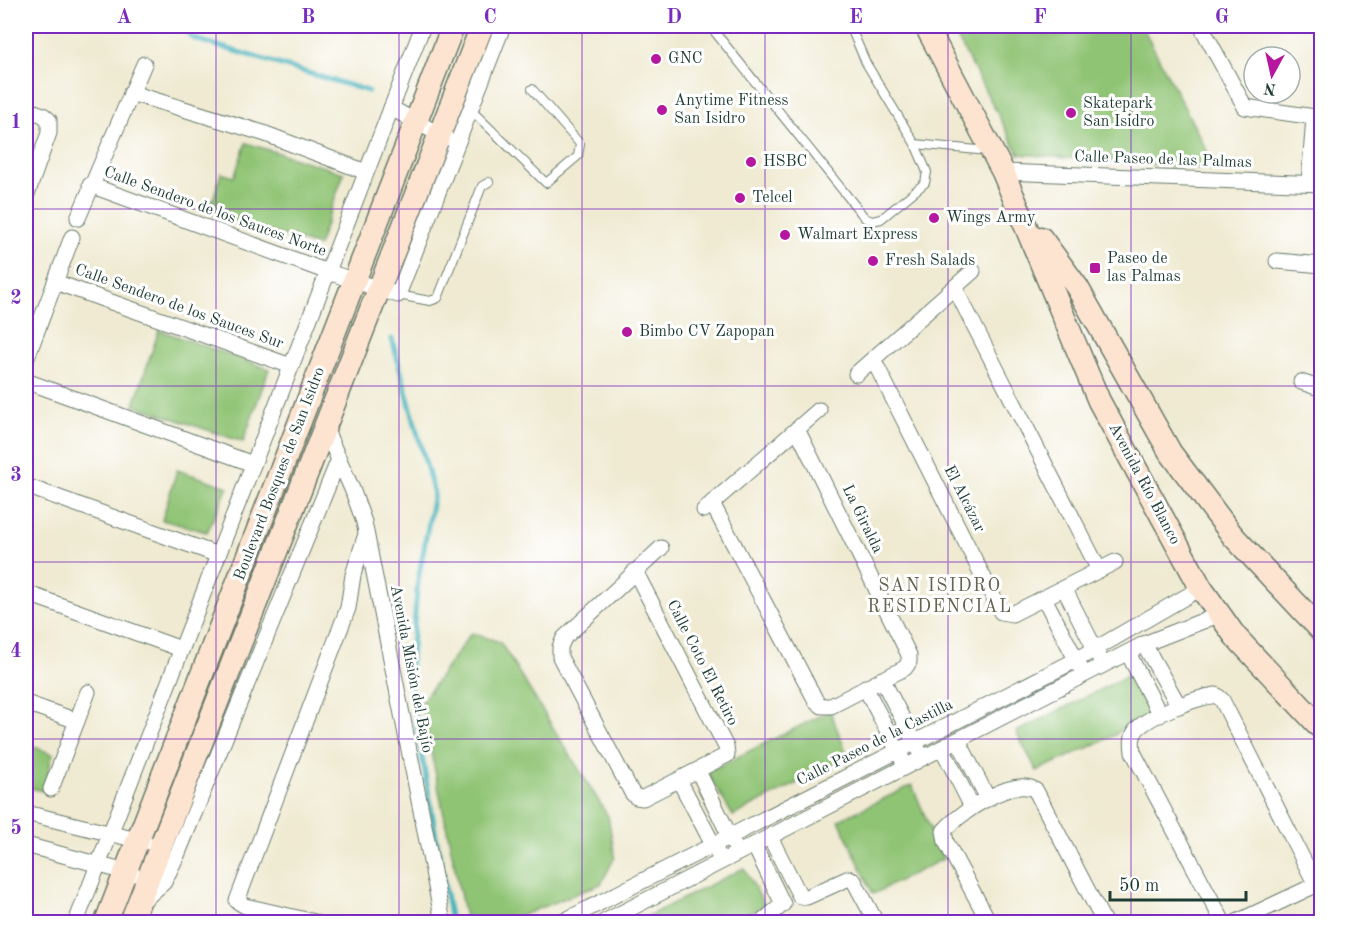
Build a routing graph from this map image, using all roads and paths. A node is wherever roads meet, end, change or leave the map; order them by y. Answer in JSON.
{"nodes":[{"id":1,"x":423,"y":26,"type":"edge"},
{"id":2,"x":453,"y":26,"type":"edge"},
{"id":3,"x":482,"y":26,"type":"edge"},
{"id":4,"x":503,"y":26,"type":"edge"},
{"id":5,"x":710,"y":26,"type":"edge"},
{"id":6,"x":850,"y":26,"type":"edge"},
{"id":7,"x":926,"y":26,"type":"edge"},
{"id":8,"x":1201,"y":26,"type":"edge"},
{"id":9,"x":144,"y":64,"type":"dead end"},
{"id":10,"x":532,"y":89,"type":"dead end"},
{"id":11,"x":131,"y":93,"type":"junction"},
{"id":12,"x":391,"y":108,"type":"junction"},
{"id":13,"x":26,"y":109,"type":"edge"},
{"id":14,"x":471,"y":110,"type":"junction"},
{"id":15,"x":1318,"y":118,"type":"edge"},
{"id":16,"x":416,"y":121,"type":"junction"},
{"id":17,"x":449,"y":139,"type":"junction"},
{"id":18,"x":915,"y":144,"type":"junction"},
{"id":19,"x":998,"y":162,"type":"junction"},
{"id":20,"x":366,"y":172,"type":"junction"},
{"id":21,"x":489,"y":182,"type":"dead end"},
{"id":22,"x":1315,"y":184,"type":"edge"},
{"id":23,"x":90,"y":185,"type":"junction"},
{"id":24,"x":26,"y":197,"type":"edge"},
{"id":25,"x":1019,"y":207,"type":"junction"},
{"id":26,"x":78,"y":218,"type":"dead end"},
{"id":27,"x":72,"y":237,"type":"dead end"},
{"id":28,"x":1277,"y":261,"type":"dead end"},
{"id":29,"x":1322,"y":264,"type":"edge"},
{"id":30,"x":973,"y":271,"type":"dead end"},
{"id":31,"x":328,"y":272,"type":"junction"},
{"id":32,"x":355,"y":280,"type":"junction"},
{"id":33,"x":55,"y":282,"type":"junction"},
{"id":34,"x":954,"y":288,"type":"junction"},
{"id":35,"x":389,"y":292,"type":"junction"},
{"id":36,"x":873,"y":359,"type":"junction"},
{"id":37,"x":26,"y":360,"type":"edge"},
{"id":38,"x":291,"y":366,"type":"junction"},
{"id":39,"x":856,"y":374,"type":"dead end"},
{"id":40,"x":26,"y":381,"type":"edge"},
{"id":41,"x":1301,"y":382,"type":"dead end"},
{"id":42,"x":1322,"y":389,"type":"edge"},
{"id":43,"x":819,"y":410,"type":"dead end"},
{"id":44,"x":325,"y":428,"type":"junction"},
{"id":45,"x":797,"y":429,"type":"junction"},
{"id":46,"x":1170,"y":452,"type":"junction"},
{"id":47,"x":339,"y":459,"type":"junction"},
{"id":48,"x":253,"y":464,"type":"junction"},
{"id":49,"x":1138,"y":472,"type":"junction"},
{"id":50,"x":26,"y":486,"type":"edge"},
{"id":51,"x":366,"y":533,"type":"junction"},
{"id":52,"x":661,"y":548,"type":"dead end"},
{"id":53,"x":218,"y":555,"type":"junction"},
{"id":54,"x":1115,"y":562,"type":"dead end"},
{"id":55,"x":1099,"y":570,"type":"junction"},
{"id":56,"x":634,"y":571,"type":"junction"},
{"id":57,"x":1064,"y":588,"type":"junction"},
{"id":58,"x":1201,"y":588,"type":"junction"},
{"id":59,"x":26,"y":593,"type":"edge"},
{"id":60,"x":1044,"y":598,"type":"junction"},
{"id":61,"x":1218,"y":615,"type":"junction"},
{"id":62,"x":1322,"y":631,"type":"edge"},
{"id":63,"x":1144,"y":644,"type":"junction"},
{"id":64,"x":181,"y":649,"type":"junction"},
{"id":65,"x":1096,"y":649,"type":"junction"},
{"id":66,"x":1128,"y":653,"type":"junction"},
{"id":67,"x":1076,"y":660,"type":"junction"},
{"id":68,"x":1102,"y":666,"type":"junction"},
{"id":69,"x":1085,"y":675,"type":"junction"},
{"id":70,"x":882,"y":679,"type":"junction"},
{"id":71,"x":865,"y":687,"type":"junction"},
{"id":72,"x":88,"y":692,"type":"dead end"},
{"id":73,"x":26,"y":703,"type":"edge"},
{"id":74,"x":1179,"y":706,"type":"junction"},
{"id":75,"x":1160,"y":715,"type":"junction"},
{"id":76,"x":77,"y":721,"type":"junction"},
{"id":77,"x":1322,"y":729,"type":"edge"},
{"id":78,"x":958,"y":740,"type":"junction"},
{"id":79,"x":916,"y":742,"type":"junction"},
{"id":80,"x":942,"y":748,"type":"junction"},
{"id":81,"x":898,"y":753,"type":"junction"},
{"id":82,"x":922,"y":758,"type":"junction"},
{"id":83,"x":906,"y":767,"type":"junction"},
{"id":84,"x":698,"y":771,"type":"junction"},
{"id":85,"x":679,"y":780,"type":"junction"},
{"id":86,"x":51,"y":789,"type":"dead end"},
{"id":87,"x":988,"y":799,"type":"junction"},
{"id":88,"x":972,"y":807,"type":"junction"},
{"id":89,"x":26,"y":813,"type":"edge"},
{"id":90,"x":110,"y":832,"type":"junction"},
{"id":91,"x":730,"y":837,"type":"junction"},
{"id":92,"x":770,"y":837,"type":"junction"},
{"id":93,"x":137,"y":840,"type":"junction"},
{"id":94,"x":26,"y":845,"type":"edge"},
{"id":95,"x":754,"y":845,"type":"junction"},
{"id":96,"x":715,"y":847,"type":"junction"},
{"id":97,"x":169,"y":850,"type":"junction"},
{"id":98,"x":738,"y":854,"type":"junction"},
{"id":99,"x":722,"y":862,"type":"junction"},
{"id":100,"x":98,"y":864,"type":"junction"},
{"id":101,"x":125,"y":872,"type":"junction"},
{"id":102,"x":156,"y":880,"type":"junction"},
{"id":103,"x":1319,"y":883,"type":"edge"},
{"id":104,"x":135,"y":914,"type":"edge"},
{"id":105,"x":594,"y":916,"type":"edge"},
{"id":106,"x":570,"y":921,"type":"edge"},
{"id":107,"x":76,"y":922,"type":"edge"},
{"id":108,"x":106,"y":922,"type":"edge"},
{"id":109,"x":315,"y":922,"type":"edge"},
{"id":110,"x":443,"y":922,"type":"edge"},
{"id":111,"x":604,"y":922,"type":"edge"},
{"id":112,"x":762,"y":922,"type":"edge"},
{"id":113,"x":876,"y":922,"type":"edge"},
{"id":114,"x":989,"y":922,"type":"edge"},
{"id":115,"x":1104,"y":922,"type":"edge"},
{"id":116,"x":1223,"y":922,"type":"edge"},
{"id":117,"x":1237,"y":922,"type":"edge"}],
"edges":[{"from":1,"to":12,"type":"street","name":"Boulevard Bosques de San Isidro"},
{"from":2,"to":16,"type":"main road","name":"Boulevard Bosques de San Isidro"},
{"from":3,"to":17,"type":"main road","name":"Boulevard Bosques de San Isidro"},
{"from":4,"to":14,"type":"street","name":"Boulevard Bosques de San Isidro"},
{"from":5,"to":18,"type":"lane"},
{"from":6,"to":18,"type":"lane"},
{"from":7,"to":19,"type":"main road","name":"Avenida Río Blanco"},
{"from":8,"to":15,"type":"street"},
{"from":9,"to":11,"type":"street"},
{"from":10,"to":14,"type":"lane"},
{"from":11,"to":20,"type":"street"},
{"from":11,"to":23,"type":"street"},
{"from":12,"to":16,"type":"street"},
{"from":12,"to":20,"type":"street","name":"Boulevard Bosques de San Isidro"},
{"from":13,"to":24,"type":"street"},
{"from":14,"to":17,"type":"street","name":"Boulevard Bosques de San Isidro"},
{"from":15,"to":22,"type":"street"},
{"from":16,"to":17,"type":"street"},
{"from":16,"to":32,"type":"main road","name":"Boulevard Bosques de San Isidro"},
{"from":17,"to":35,"type":"main road","name":"Boulevard Bosques de San Isidro"},
{"from":18,"to":19,"type":"lane"},
{"from":19,"to":22,"type":"street","name":"Calle Paseo de las Palmas"},
{"from":19,"to":25,"type":"main road","name":"Avenida Río Blanco"},
{"from":20,"to":31,"type":"street","name":"Boulevard Bosques de San Isidro"},
{"from":21,"to":35,"type":"lane"},
{"from":23,"to":26,"type":"street"},
{"from":23,"to":31,"type":"street","name":"Calle Sendero de los Sauces Norte"},
{"from":25,"to":46,"type":"main road","name":"Avenida Río Blanco"},
{"from":25,"to":49,"type":"main road","name":"Avenida Río Blanco"},
{"from":27,"to":33,"type":"street"},
{"from":28,"to":29,"type":"street"},
{"from":30,"to":34,"type":"street"},
{"from":31,"to":32,"type":"street","name":"Calle Sendero de los Sauces Norte"},
{"from":31,"to":38,"type":"street","name":"Boulevard Bosques de San Isidro"},
{"from":32,"to":35,"type":"street","name":"Calle Sendero de los Sauces Norte"},
{"from":32,"to":93,"type":"main road","name":"Boulevard Bosques de San Isidro"},
{"from":33,"to":37,"type":"street"},
{"from":33,"to":38,"type":"street","name":"Calle Sendero de los Sauces Sur"},
{"from":34,"to":36,"type":"street"},
{"from":34,"to":55,"type":"street"},
{"from":35,"to":44,"type":"main road","name":"Boulevard Bosques de San Isidro"},
{"from":36,"to":39,"type":"street"},
{"from":36,"to":60,"type":"street","name":"El Alcázar"},
{"from":38,"to":48,"type":"street","name":"Boulevard Bosques de San Isidro"},
{"from":40,"to":48,"type":"street"},
{"from":41,"to":42,"type":"street"},
{"from":43,"to":45,"type":"street","name":"La Giralda"},
{"from":44,"to":47,"type":"street","name":"Avenida Misión del Bajío"},
{"from":44,"to":97,"type":"main road","name":"Boulevard Bosques de San Isidro"},
{"from":45,"to":70,"type":"street","name":"La Giralda"},
{"from":45,"to":71,"type":"street","name":"La Giralda"},
{"from":46,"to":49,"type":"main road"},
{"from":46,"to":62,"type":"main road","name":"Avenida Río Blanco"},
{"from":47,"to":51,"type":"street","name":"Avenida Misión del Bajío"},
{"from":47,"to":97,"type":"street","name":"Boulevard Bosques de San Isidro"},
{"from":48,"to":53,"type":"street","name":"Boulevard Bosques de San Isidro"},
{"from":49,"to":58,"type":"main road","name":"Avenida Río Blanco"},
{"from":50,"to":53,"type":"street"},
{"from":51,"to":109,"type":"street"},
{"from":51,"to":110,"type":"street","name":"Avenida Misión del Bajío"},
{"from":52,"to":56,"type":"street","name":"Calle Coto El Retiro"},
{"from":53,"to":64,"type":"street","name":"Boulevard Bosques de San Isidro"},
{"from":54,"to":55,"type":"street","name":"El Alcázar"},
{"from":55,"to":57,"type":"street","name":"El Alcázar"},
{"from":56,"to":84,"type":"street","name":"Calle Coto El Retiro"},
{"from":56,"to":85,"type":"street","name":"Calle Coto El Retiro"},
{"from":57,"to":60,"type":"street","name":"El Alcázar"},
{"from":57,"to":65,"type":"street"},
{"from":58,"to":61,"type":"main road","name":"Avenida Río Blanco"},
{"from":58,"to":65,"type":"street","name":"Calle Paseo de la Castilla"},
{"from":59,"to":64,"type":"street"},
{"from":60,"to":67,"type":"street"},
{"from":61,"to":63,"type":"street"},
{"from":61,"to":77,"type":"main road","name":"Avenida Río Blanco"},
{"from":63,"to":66,"type":"street"},
{"from":63,"to":74,"type":"street"},
{"from":64,"to":90,"type":"street","name":"Boulevard Bosques de San Isidro"},
{"from":65,"to":67,"type":"street","name":"Calle Paseo de la Castilla"},
{"from":65,"to":68,"type":"street"},
{"from":66,"to":68,"type":"street"},
{"from":66,"to":75,"type":"street"},
{"from":67,"to":69,"type":"street"},
{"from":67,"to":79,"type":"street","name":"Calle Paseo de la Castilla"},
{"from":68,"to":69,"type":"street"},
{"from":69,"to":78,"type":"street"},
{"from":70,"to":71,"type":"street","name":"La Giralda"},
{"from":70,"to":79,"type":"street"},
{"from":71,"to":81,"type":"street"},
{"from":72,"to":76,"type":"street"},
{"from":73,"to":76,"type":"street"},
{"from":74,"to":75,"type":"street"},
{"from":74,"to":103,"type":"street"},
{"from":75,"to":116,"type":"street"},
{"from":76,"to":86,"type":"street"},
{"from":78,"to":80,"type":"street"},
{"from":78,"to":87,"type":"street"},
{"from":79,"to":81,"type":"street","name":"Calle Paseo de la Castilla"},
{"from":79,"to":82,"type":"street"},
{"from":80,"to":82,"type":"street"},
{"from":80,"to":88,"type":"street"},
{"from":81,"to":83,"type":"street"},
{"from":81,"to":91,"type":"street","name":"Calle Paseo de la Castilla"},
{"from":82,"to":83,"type":"street"},
{"from":83,"to":92,"type":"street"},
{"from":84,"to":85,"type":"street","name":"Calle Coto El Retiro"},
{"from":84,"to":91,"type":"street"},
{"from":85,"to":96,"type":"street"},
{"from":87,"to":88,"type":"street"},
{"from":87,"to":115,"type":"street"},
{"from":88,"to":114,"type":"street"},
{"from":89,"to":90,"type":"street"},
{"from":90,"to":93,"type":"street"},
{"from":90,"to":100,"type":"street","name":"Boulevard Bosques de San Isidro"},
{"from":91,"to":96,"type":"street","name":"Calle Paseo de la Castilla"},
{"from":91,"to":98,"type":"street"},
{"from":92,"to":95,"type":"street"},
{"from":92,"to":113,"type":"street"},
{"from":93,"to":97,"type":"street"},
{"from":93,"to":101,"type":"main road","name":"Boulevard Bosques de San Isidro"},
{"from":94,"to":100,"type":"street"},
{"from":95,"to":98,"type":"street"},
{"from":95,"to":112,"type":"street"},
{"from":96,"to":99,"type":"street"},
{"from":96,"to":105,"type":"street","name":"Calle Paseo de la Castilla"},
{"from":97,"to":102,"type":"main road","name":"Boulevard Bosques de San Isidro"},
{"from":98,"to":99,"type":"street"},
{"from":99,"to":111,"type":"street"},
{"from":100,"to":101,"type":"street"},
{"from":100,"to":107,"type":"street","name":"Boulevard Bosques de San Isidro"},
{"from":101,"to":102,"type":"street"},
{"from":101,"to":108,"type":"main road","name":"Boulevard Bosques de San Isidro"},
{"from":102,"to":104,"type":"main road","name":"Boulevard Bosques de San Isidro"},
{"from":103,"to":117,"type":"street"},
{"from":105,"to":106,"type":"street","name":"Calle Paseo de la Castilla"}]}
